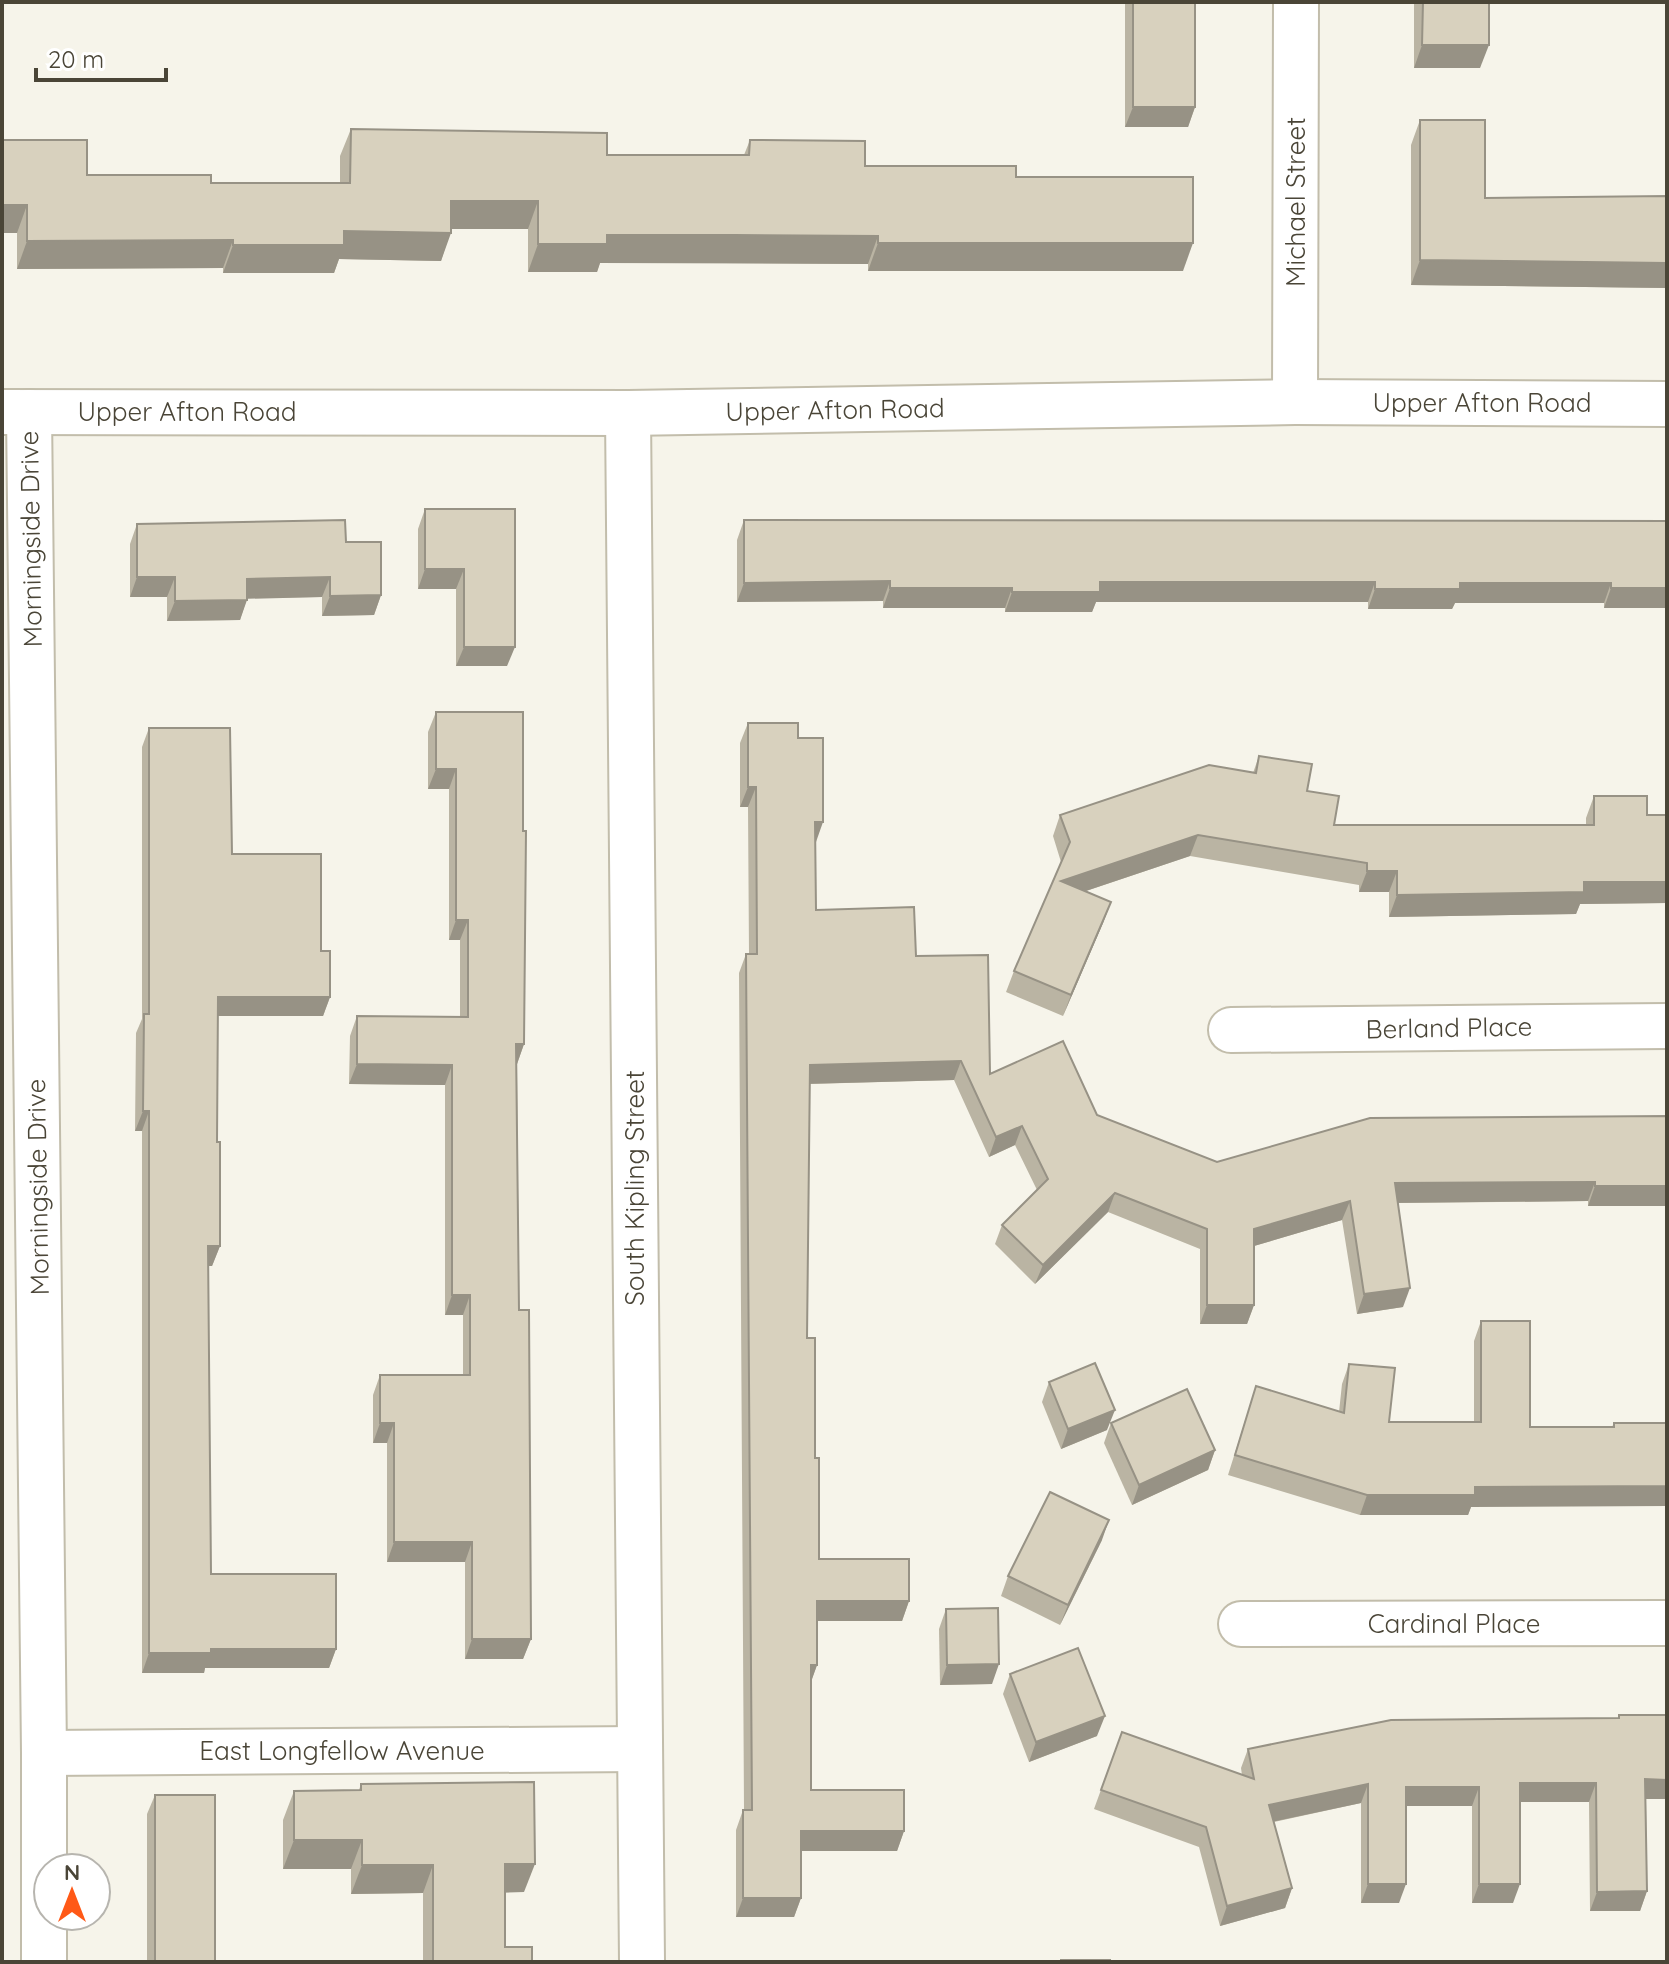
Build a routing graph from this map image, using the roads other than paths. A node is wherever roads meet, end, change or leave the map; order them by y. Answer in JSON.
{"nodes":[{"id":1,"x":1296,"y":2,"type":"edge"},
{"id":2,"x":1295,"y":402,"type":"junction"},
{"id":3,"x":1667,"y":404,"type":"edge"},
{"id":4,"x":16,"y":412,"type":"edge"},
{"id":5,"x":628,"y":413,"type":"junction"},
{"id":6,"x":1667,"y":1026,"type":"edge"},
{"id":7,"x":1231,"y":1030,"type":"dead end"},
{"id":8,"x":1667,"y":1623,"type":"edge"},
{"id":9,"x":1241,"y":1624,"type":"dead end"},
{"id":10,"x":639,"y":1749,"type":"junction"},
{"id":11,"x":44,"y":1753,"type":"junction"},
{"id":12,"x":44,"y":1962,"type":"edge"},
{"id":13,"x":642,"y":1962,"type":"edge"}],
"edges":[{"from":1,"to":2,"type":"street","name":"Michael Street"},
{"from":2,"to":3,"type":"street","name":"Upper Afton Road"},
{"from":2,"to":5,"type":"street","name":"Upper Afton Road"},
{"from":4,"to":5,"type":"street","name":"Upper Afton Road"},
{"from":4,"to":11,"type":"street","name":"Morningside Drive"},
{"from":5,"to":10,"type":"street","name":"South Kipling Street"},
{"from":6,"to":7,"type":"street","name":"Berland Place"},
{"from":8,"to":9,"type":"street","name":"Cardinal Place"},
{"from":10,"to":11,"type":"street","name":"East Longfellow Avenue"},
{"from":10,"to":13,"type":"street","name":"South Kipling Street"},
{"from":11,"to":12,"type":"street","name":"Morningside Drive"}]}
